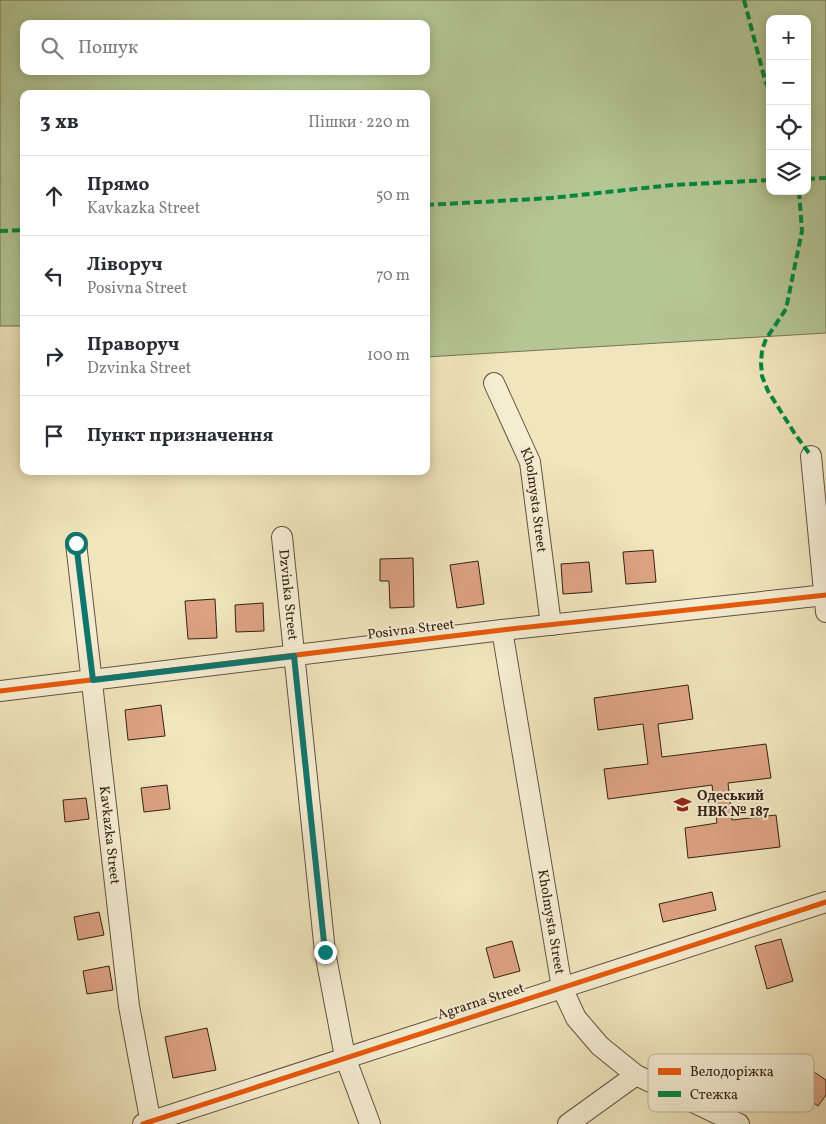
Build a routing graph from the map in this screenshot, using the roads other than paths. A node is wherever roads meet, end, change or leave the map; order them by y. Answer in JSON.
{"nodes":[{"id":1,"x":494,"y":383,"type":"dead end"},
{"id":2,"x":811,"y":456,"type":"dead end"},
{"id":3,"x":282,"y":537,"type":"dead end"},
{"id":4,"x":76,"y":543,"type":"dead end"},
{"id":5,"x":825,"y":601,"type":"edge"},
{"id":6,"x":551,"y":625,"type":"junction"},
{"id":7,"x":502,"y":630,"type":"junction"},
{"id":8,"x":294,"y":656,"type":"junction"},
{"id":9,"x":93,"y":680,"type":"junction"},
{"id":10,"x":0,"y":691,"type":"edge"},
{"id":11,"x":826,"y":902,"type":"edge"},
{"id":12,"x":562,"y":988,"type":"junction"},
{"id":13,"x":345,"y":1057,"type":"junction"},
{"id":14,"x":636,"y":1074,"type":"junction"},
{"id":15,"x":648,"y":1080,"type":"edge"},
{"id":16,"x":714,"y":1112,"type":"edge"},
{"id":17,"x":148,"y":1123,"type":"edge"},
{"id":18,"x":370,"y":1124,"type":"edge"},
{"id":19,"x":568,"y":1124,"type":"edge"},
{"id":20,"x":739,"y":1124,"type":"edge"}],
"edges":[{"from":1,"to":6,"type":"street","name":"Kholmysta Street"},
{"from":2,"to":5,"type":"street"},
{"from":3,"to":8,"type":"street","name":"Dzvinka Street"},
{"from":4,"to":9,"type":"street","name":"Kavkazka Street"},
{"from":5,"to":6,"type":"street","name":"Posivna Street"},
{"from":6,"to":7,"type":"street","name":"Posivna Street"},
{"from":7,"to":8,"type":"street","name":"Posivna Street"},
{"from":7,"to":12,"type":"street","name":"Kholmysta Street"},
{"from":8,"to":9,"type":"street","name":"Posivna Street"},
{"from":8,"to":13,"type":"street","name":"Dzvinka Street"},
{"from":9,"to":10,"type":"street","name":"Posivna Street"},
{"from":9,"to":17,"type":"street","name":"Kavkazka Street"},
{"from":11,"to":12,"type":"street","name":"Agrarna Street"},
{"from":12,"to":13,"type":"street","name":"Agrarna Street"},
{"from":12,"to":14,"type":"street","name":"Kholmysta Street"},
{"from":13,"to":17,"type":"street","name":"Agrarna Street"},
{"from":13,"to":18,"type":"street","name":"Dzvinka Street"},
{"from":14,"to":15,"type":"street","name":"Kholmysta Street"},
{"from":14,"to":19,"type":"street"},
{"from":16,"to":20,"type":"street","name":"Kholmysta Street"}]}
